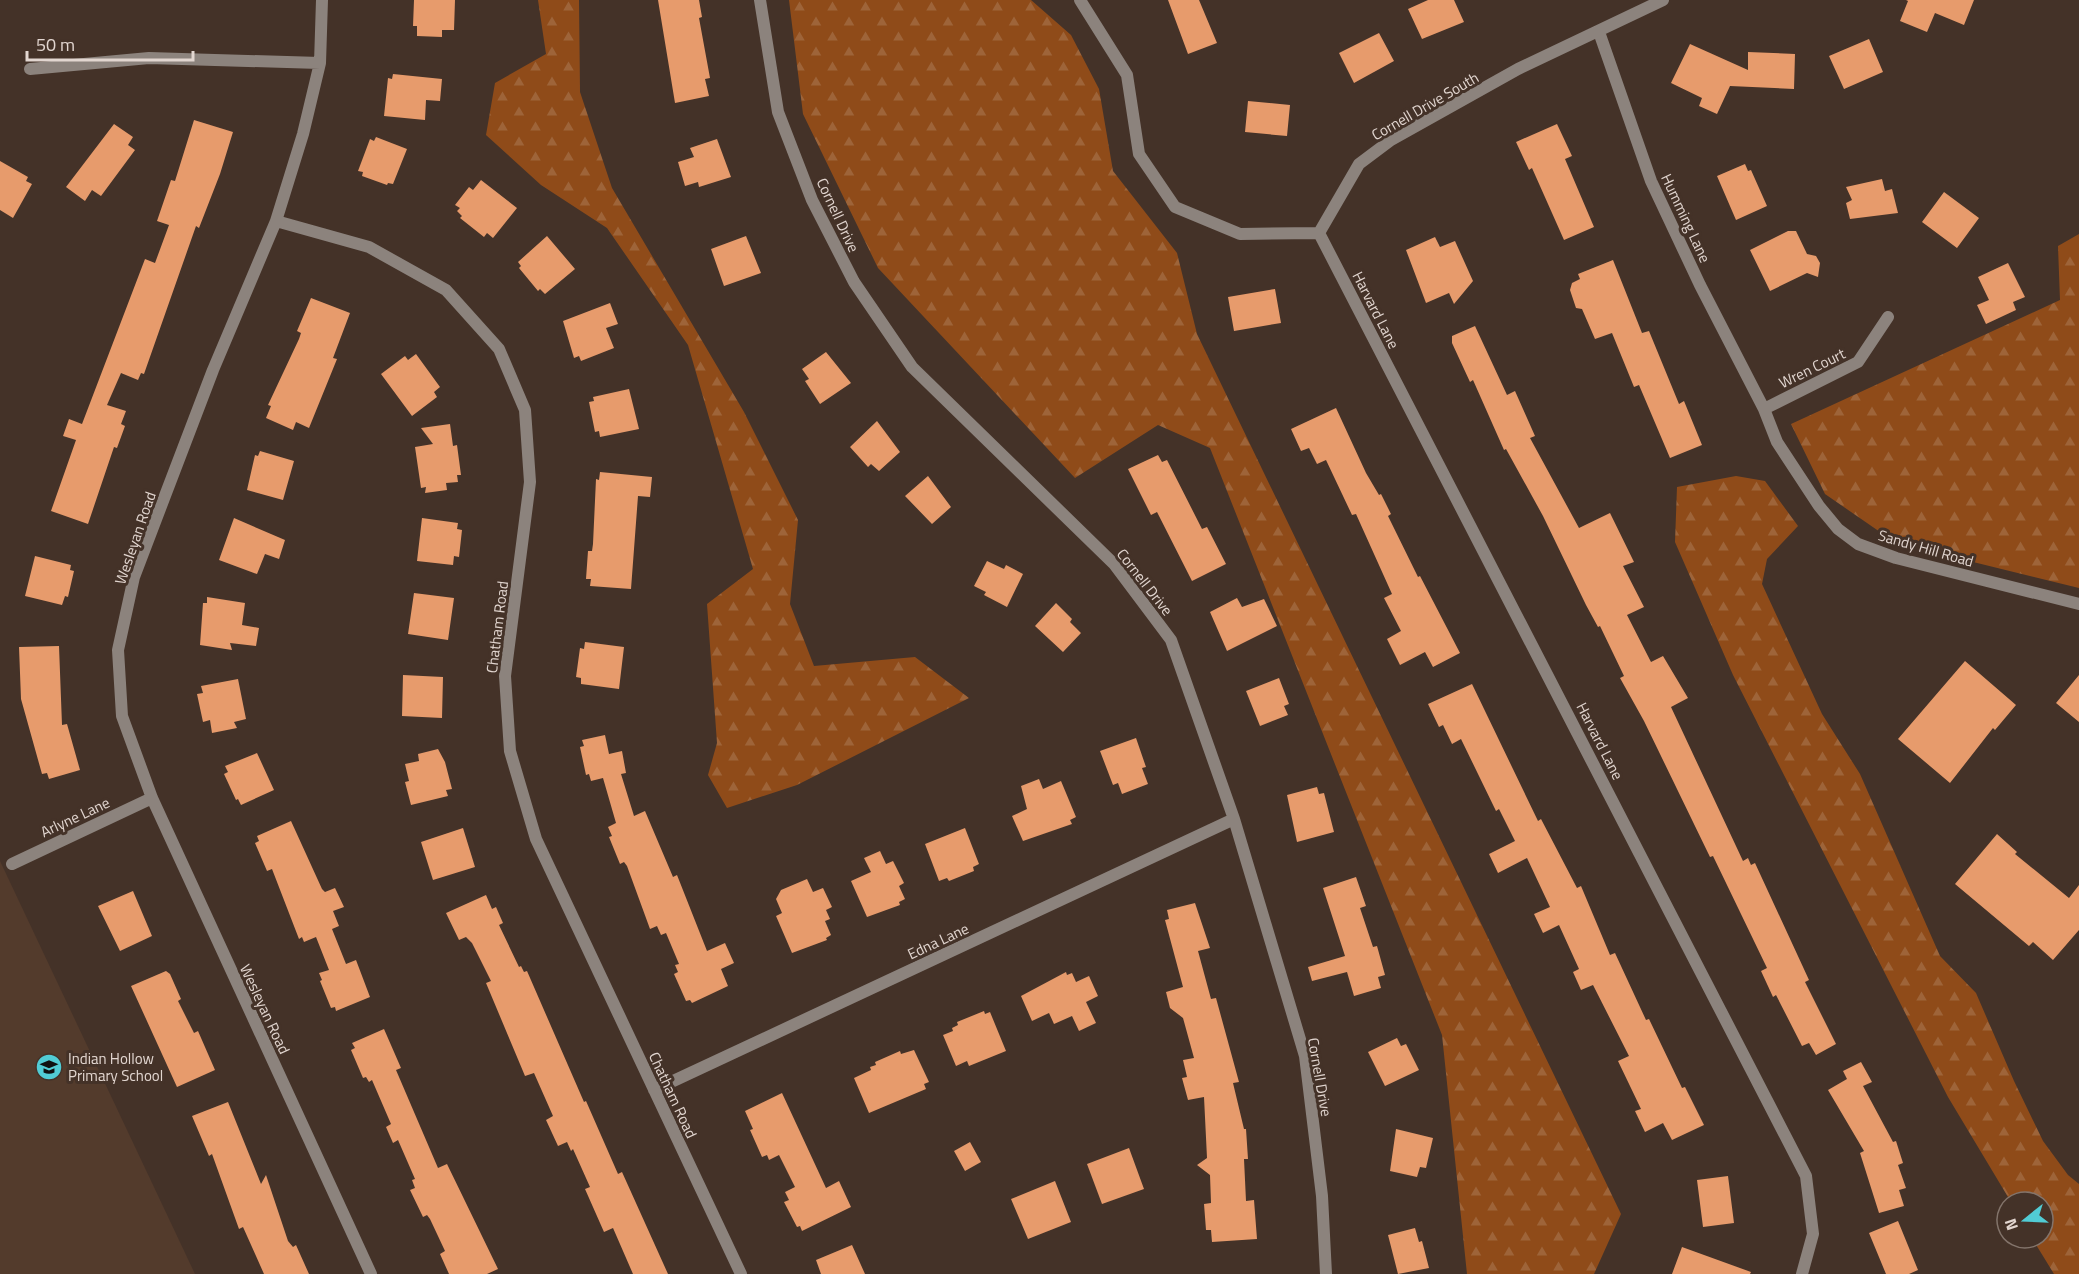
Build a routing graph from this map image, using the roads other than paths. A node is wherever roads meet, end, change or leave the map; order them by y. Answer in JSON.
{"nodes":[{"id":1,"x":322,"y":0,"type":"edge"},
{"id":2,"x":760,"y":0,"type":"edge"},
{"id":3,"x":1080,"y":0,"type":"edge"},
{"id":4,"x":1663,"y":0,"type":"edge"},
{"id":5,"x":1599,"y":32,"type":"junction"},
{"id":6,"x":320,"y":63,"type":"junction"},
{"id":7,"x":30,"y":69,"type":"dead end"},
{"id":8,"x":276,"y":221,"type":"junction"},
{"id":9,"x":1319,"y":233,"type":"junction"},
{"id":10,"x":1888,"y":317,"type":"dead end"},
{"id":11,"x":1764,"y":409,"type":"junction"},
{"id":12,"x":2079,"y":604,"type":"edge"},
{"id":13,"x":152,"y":798,"type":"junction"},
{"id":14,"x":1234,"y":819,"type":"junction"},
{"id":15,"x":12,"y":864,"type":"dead end"},
{"id":16,"x":654,"y":1090,"type":"junction"},
{"id":17,"x":371,"y":1274,"type":"edge"},
{"id":18,"x":741,"y":1274,"type":"edge"},
{"id":19,"x":1326,"y":1274,"type":"edge"},
{"id":20,"x":1802,"y":1274,"type":"edge"}],
"edges":[{"from":1,"to":6,"type":"street","name":"Wesleyan Road"},
{"from":2,"to":14,"type":"street","name":"Cornell Drive"},
{"from":3,"to":9,"type":"street"},
{"from":4,"to":5,"type":"street","name":"Cornell Drive South"},
{"from":5,"to":9,"type":"street","name":"Cornell Drive South"},
{"from":5,"to":11,"type":"street","name":"Humming Lane"},
{"from":6,"to":7,"type":"street"},
{"from":6,"to":8,"type":"street","name":"Wesleyan Road"},
{"from":8,"to":13,"type":"street","name":"Wesleyan Road"},
{"from":8,"to":16,"type":"street","name":"Chatham Road"},
{"from":9,"to":20,"type":"street","name":"Harvard Lane"},
{"from":10,"to":11,"type":"street","name":"Wren Court"},
{"from":11,"to":12,"type":"street","name":"Sandy Hill Road"},
{"from":13,"to":15,"type":"street","name":"Arlyne Lane"},
{"from":13,"to":17,"type":"street","name":"Wesleyan Road"},
{"from":14,"to":16,"type":"street","name":"Edna Lane"},
{"from":14,"to":19,"type":"street","name":"Cornell Drive"},
{"from":16,"to":18,"type":"street","name":"Chatham Road"}]}
